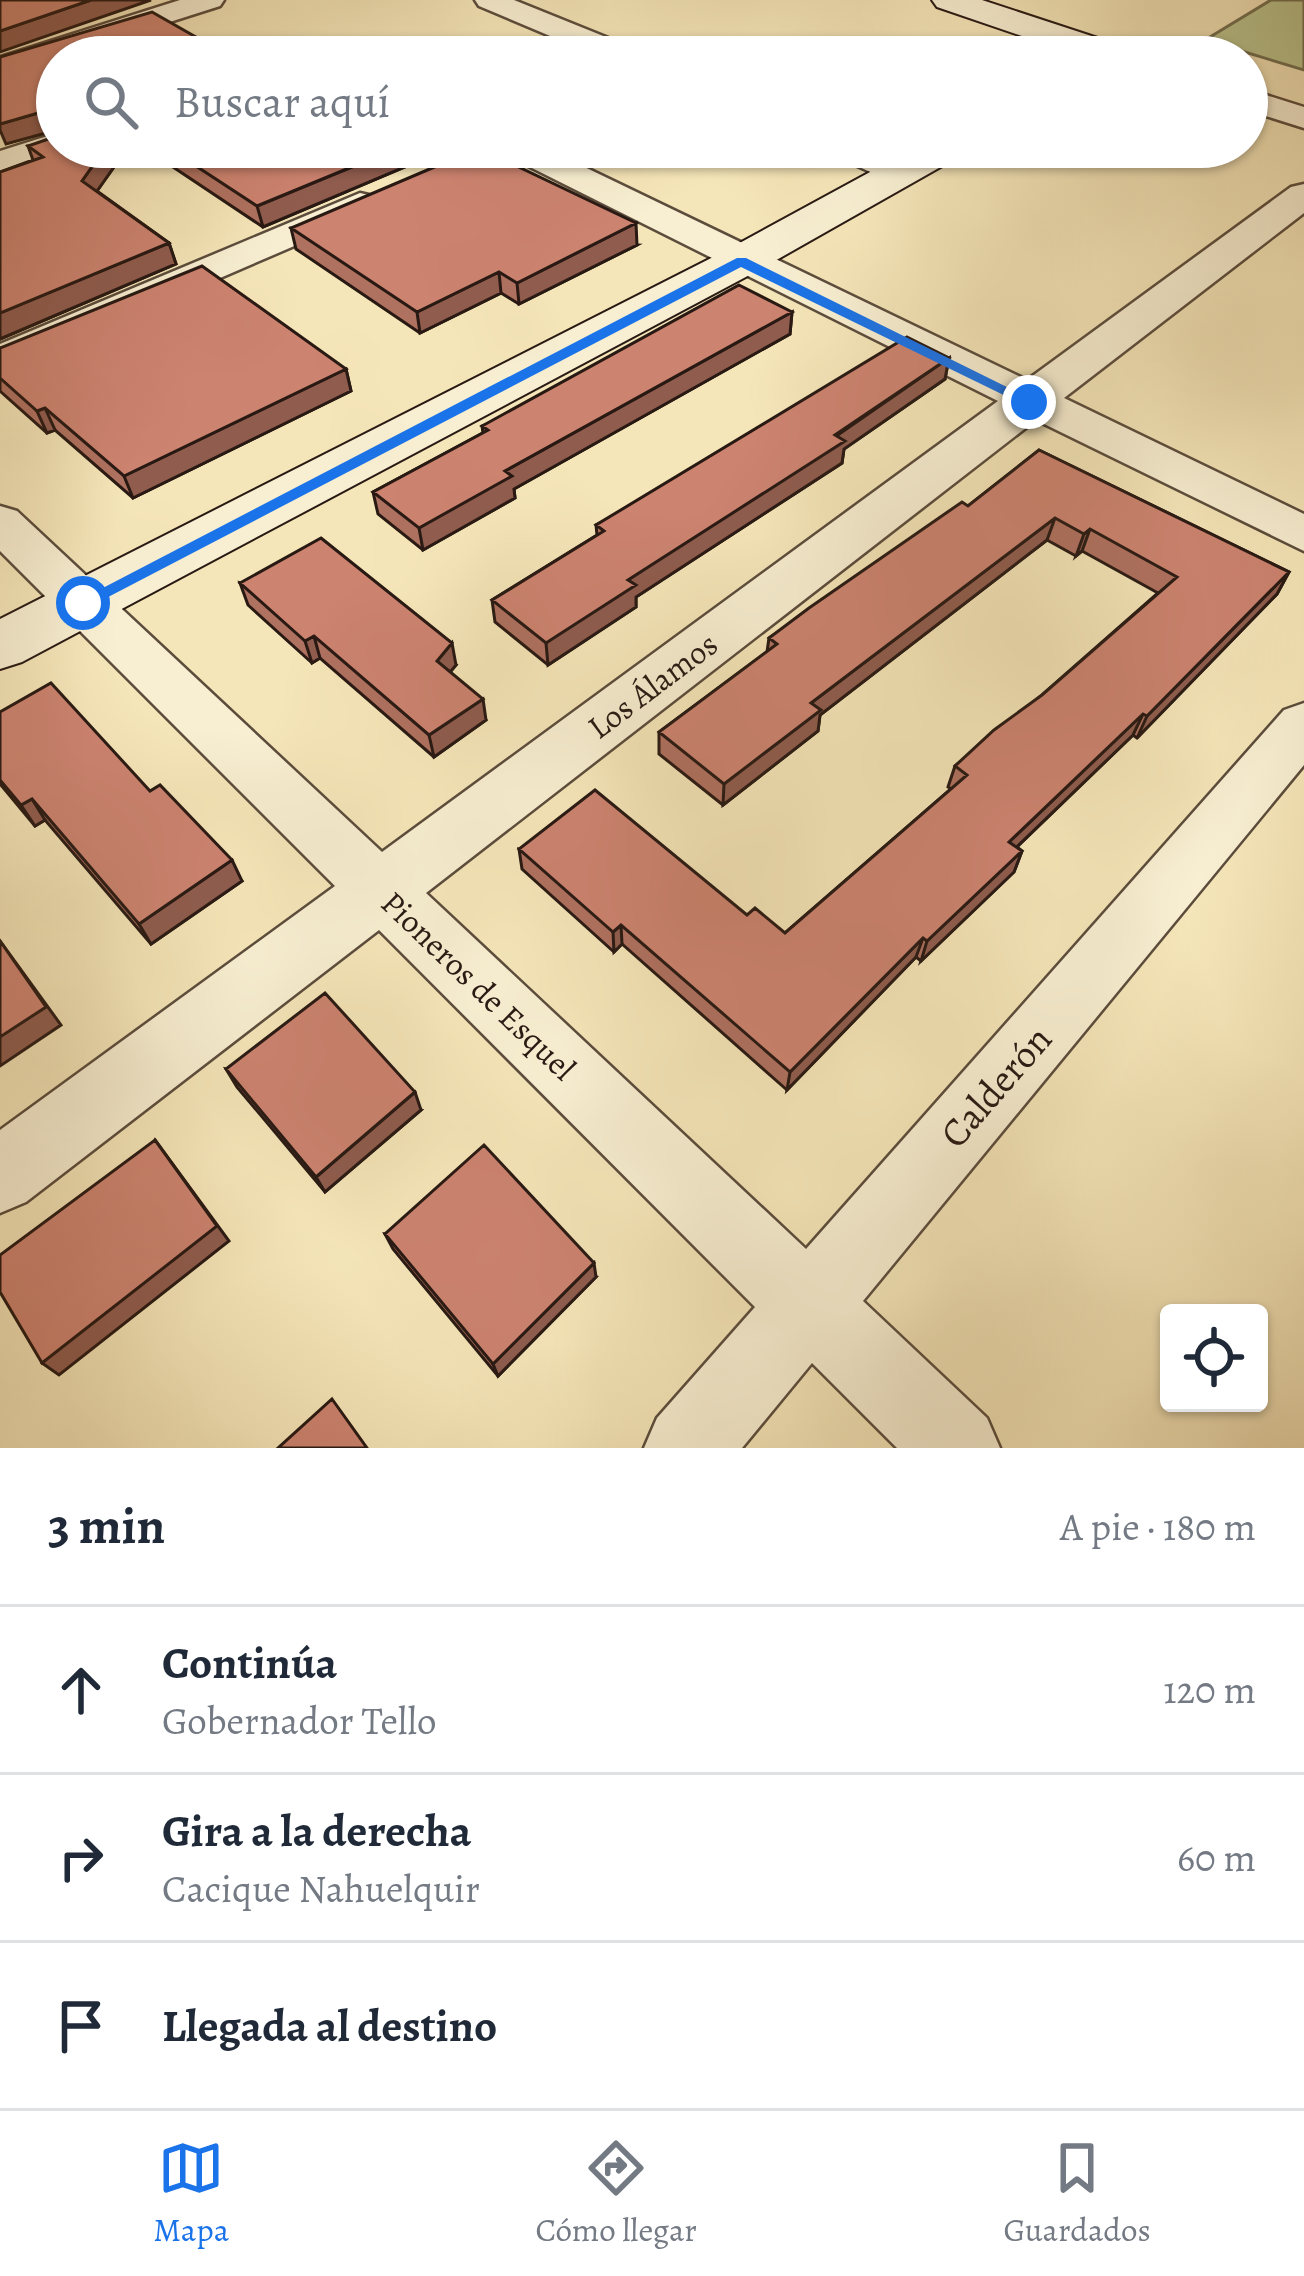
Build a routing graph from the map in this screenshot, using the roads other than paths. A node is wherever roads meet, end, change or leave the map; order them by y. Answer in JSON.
{"nodes":[{"id":1,"x":210,"y":0,"type":"edge"},
{"id":2,"x":489,"y":0,"type":"edge"},
{"id":3,"x":949,"y":0,"type":"edge"},
{"id":4,"x":97,"y":36,"type":"edge"},
{"id":5,"x":576,"y":36,"type":"edge"},
{"id":6,"x":1054,"y":36,"type":"edge"},
{"id":7,"x":36,"y":56,"type":"edge"},
{"id":8,"x":0,"y":67,"type":"edge"},
{"id":9,"x":1268,"y":106,"type":"edge"},
{"id":10,"x":1304,"y":118,"type":"edge"},
{"id":11,"x":36,"y":151,"type":"edge"},
{"id":12,"x":0,"y":164,"type":"edge"},
{"id":13,"x":557,"y":168,"type":"edge"},
{"id":14,"x":909,"y":168,"type":"edge"},
{"id":15,"x":385,"y":193,"type":"edge"},
{"id":16,"x":1304,"y":194,"type":"edge"},
{"id":17,"x":741,"y":261,"type":"junction"},
{"id":18,"x":0,"y":360,"type":"edge"},
{"id":19,"x":1029,"y":402,"type":"junction"},
{"id":20,"x":0,"y":522,"type":"edge"},
{"id":21,"x":1304,"y":534,"type":"edge"},
{"id":22,"x":83,"y":603,"type":"junction"},
{"id":23,"x":0,"y":646,"type":"edge"},
{"id":24,"x":1304,"y":725,"type":"edge"},
{"id":25,"x":381,"y":890,"type":"junction"},
{"id":26,"x":0,"y":1176,"type":"edge"},
{"id":27,"x":808,"y":1304,"type":"junction"},
{"id":28,"x":688,"y":1448,"type":"edge"},
{"id":29,"x":957,"y":1448,"type":"edge"}],
"edges":[{"from":1,"to":4,"type":"street"},
{"from":2,"to":5,"type":"street"},
{"from":3,"to":6,"type":"street"},
{"from":7,"to":8,"type":"street"},
{"from":9,"to":10,"type":"street"},
{"from":11,"to":12,"type":"street"},
{"from":13,"to":17,"type":"street"},
{"from":14,"to":17,"type":"street"},
{"from":15,"to":18,"type":"street"},
{"from":16,"to":19,"type":"street","name":"Los Álamos"},
{"from":17,"to":19,"type":"street"},
{"from":17,"to":22,"type":"street"},
{"from":19,"to":21,"type":"street"},
{"from":19,"to":25,"type":"street","name":"Los Álamos"},
{"from":20,"to":22,"type":"street","name":"Pioneros de Esquel"},
{"from":22,"to":23,"type":"street"},
{"from":22,"to":25,"type":"street","name":"Pioneros de Esquel"},
{"from":24,"to":27,"type":"street","name":"Calderón"},
{"from":25,"to":26,"type":"street","name":"Los Álamos"},
{"from":25,"to":27,"type":"street","name":"Pioneros de Esquel"},
{"from":27,"to":28,"type":"street","name":"Calderón"},
{"from":27,"to":29,"type":"street","name":"Pioneros de Esquel"}]}
